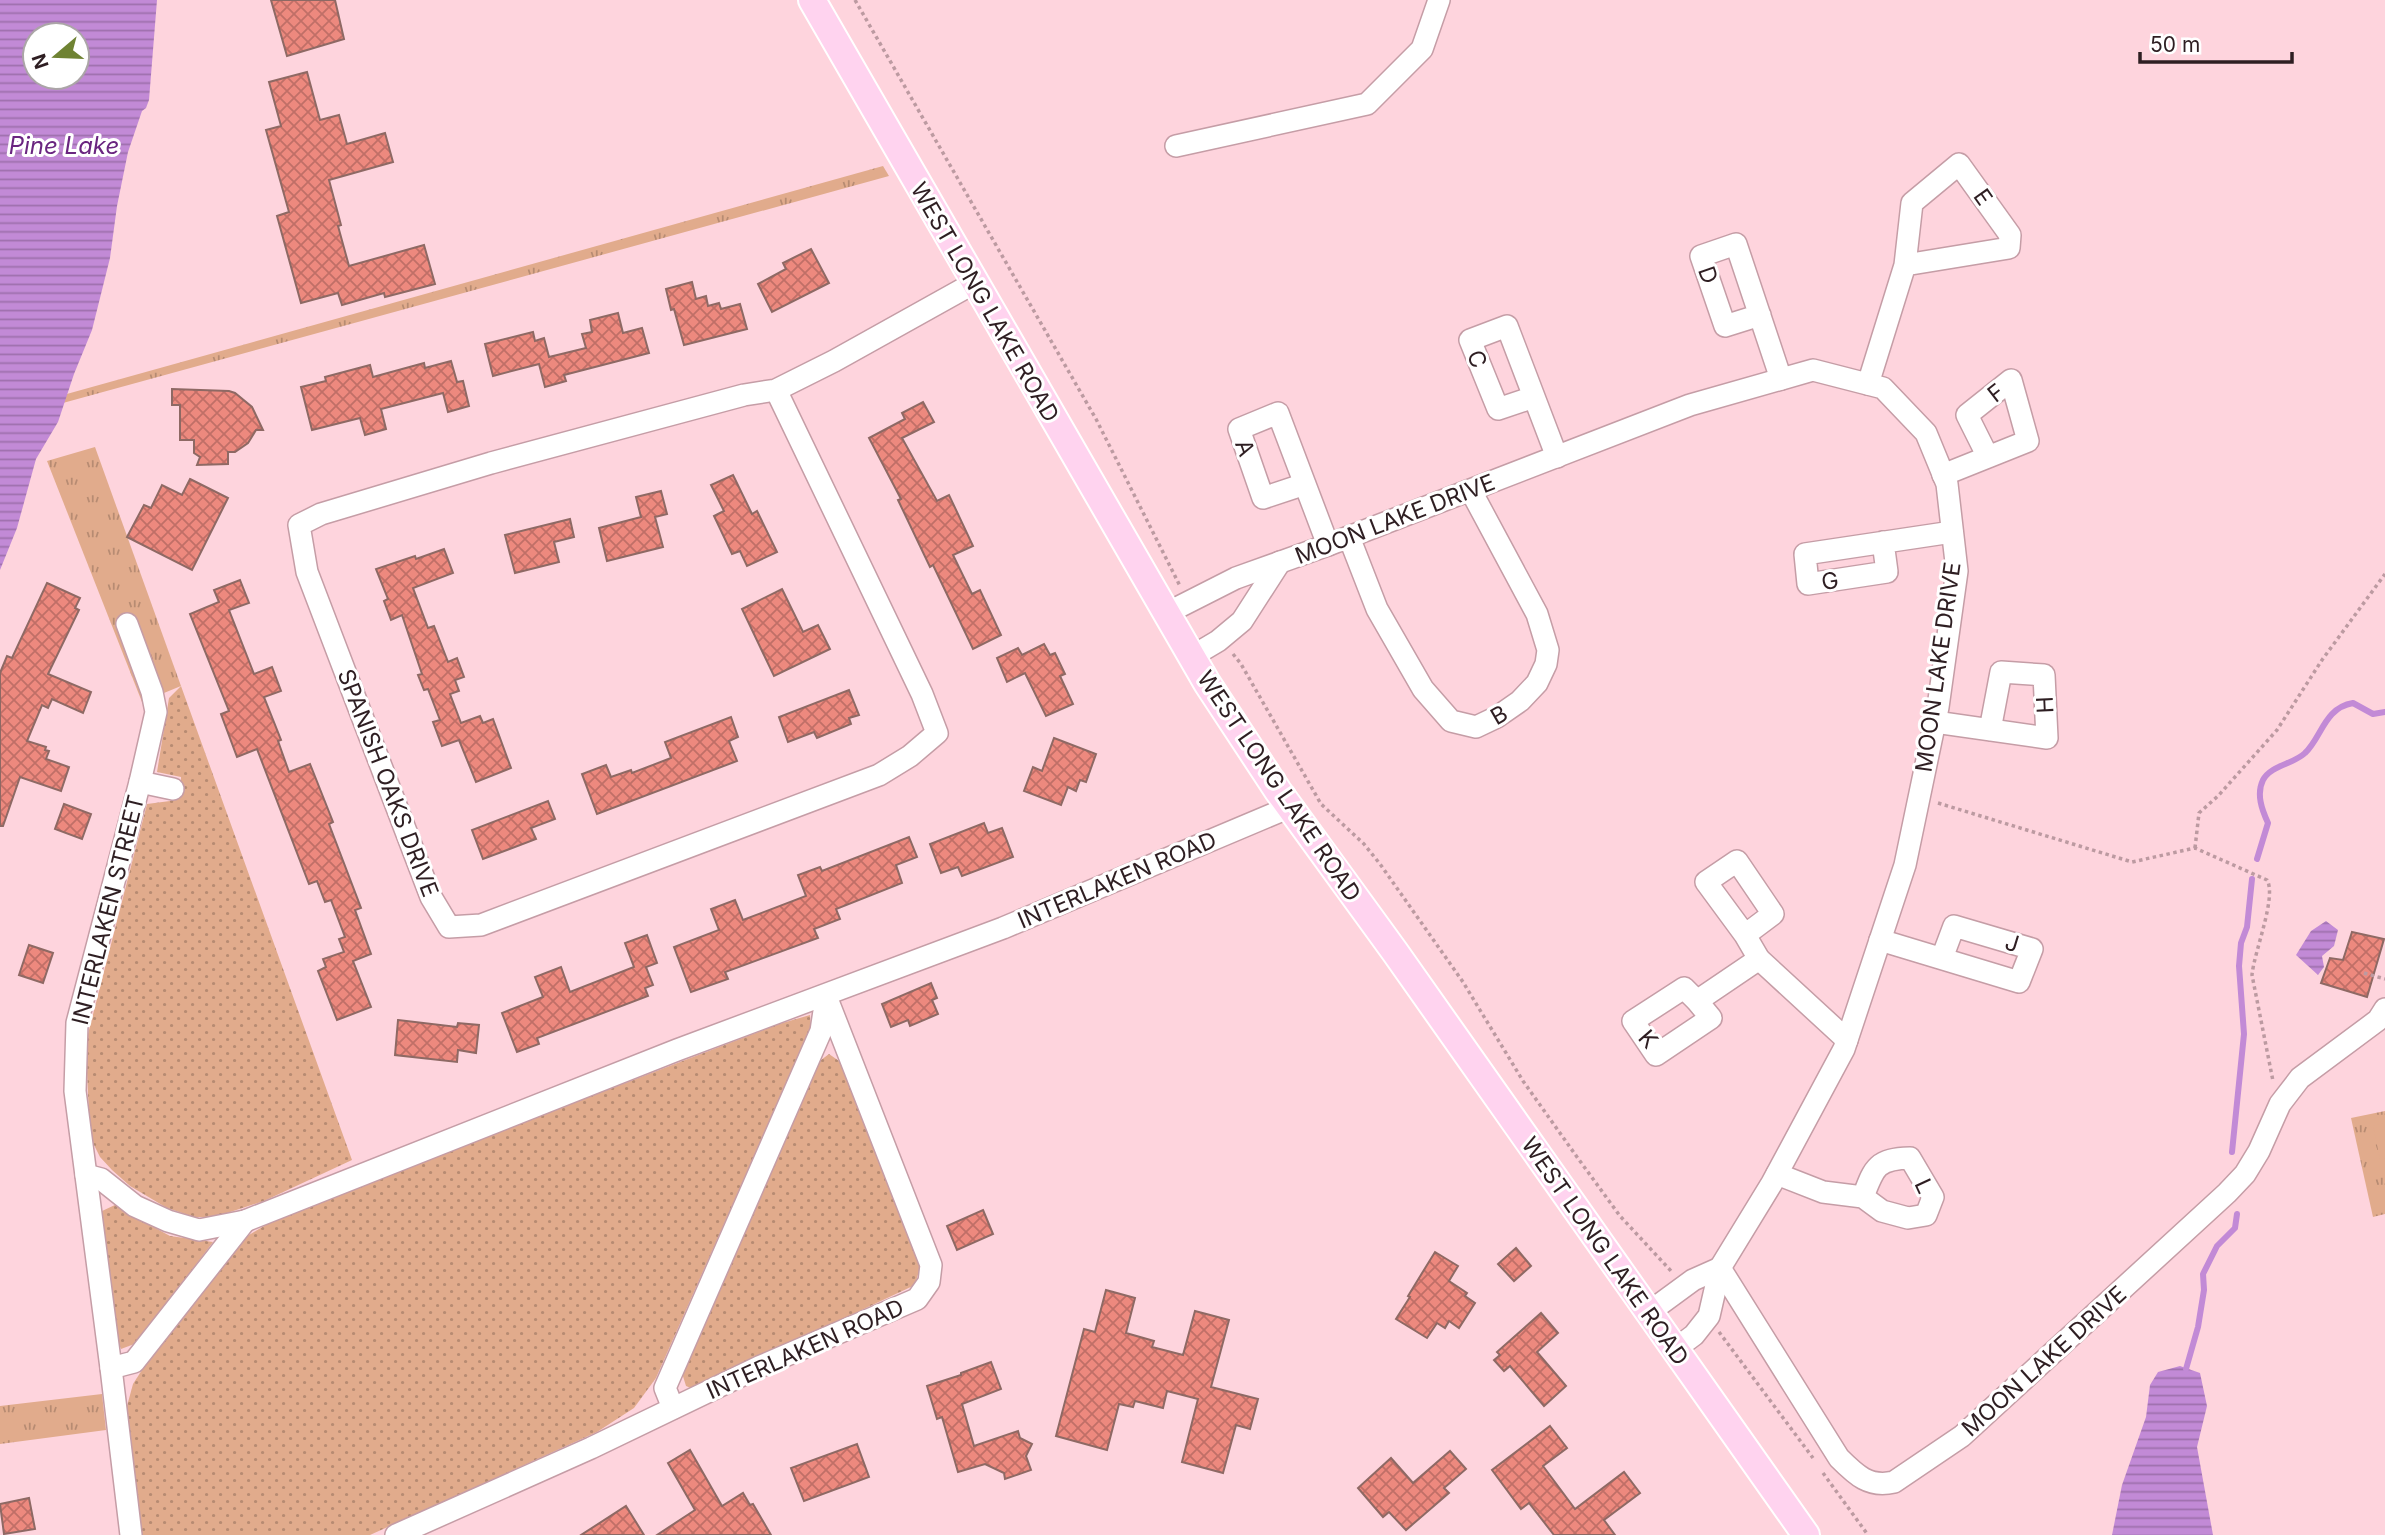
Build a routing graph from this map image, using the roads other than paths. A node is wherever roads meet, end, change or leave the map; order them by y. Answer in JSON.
{"nodes":[{"id":1,"x":812,"y":0,"type":"edge"},
{"id":2,"x":1439,"y":0,"type":"edge"},
{"id":3,"x":1176,"y":146,"type":"dead end"},
{"id":4,"x":1905,"y":265,"type":"junction"},
{"id":5,"x":974,"y":283,"type":"junction"},
{"id":6,"x":1760,"y":315,"type":"dead end"},
{"id":7,"x":1781,"y":379,"type":"junction"},
{"id":8,"x":1868,"y":384,"type":"junction"},
{"id":9,"x":776,"y":390,"type":"junction"},
{"id":10,"x":1534,"y":397,"type":"dead end"},
{"id":11,"x":1557,"y":457,"type":"junction"},
{"id":12,"x":1988,"y":457,"type":"dead end"},
{"id":13,"x":1943,"y":475,"type":"junction"},
{"id":14,"x":1305,"y":484,"type":"dead end"},
{"id":15,"x":1471,"y":491,"type":"junction"},
{"id":16,"x":1952,"y":532,"type":"junction"},
{"id":17,"x":1349,"y":537,"type":"junction"},
{"id":18,"x":1883,"y":542,"type":"dead end"},
{"id":19,"x":1328,"y":545,"type":"junction"},
{"id":20,"x":1280,"y":562,"type":"junction"},
{"id":21,"x":1165,"y":614,"type":"junction"},
{"id":22,"x":127,"y":624,"type":"dead end"},
{"id":23,"x":1191,"y":657,"type":"junction"},
{"id":24,"x":1935,"y":722,"type":"junction"},
{"id":25,"x":1990,"y":730,"type":"dead end"},
{"id":26,"x":140,"y":782,"type":"junction"},
{"id":27,"x":173,"y":789,"type":"dead end"},
{"id":28,"x":1290,"y":807,"type":"junction"},
{"id":29,"x":1745,"y":935,"type":"dead end"},
{"id":30,"x":1880,"y":940,"type":"junction"},
{"id":31,"x":1941,"y":958,"type":"dead end"},
{"id":32,"x":1759,"y":959,"type":"junction"},
{"id":33,"x":827,"y":996,"type":"junction"},
{"id":34,"x":1697,"y":1001,"type":"dead end"},
{"id":35,"x":2383,"y":1017,"type":"edge"},
{"id":36,"x":1847,"y":1040,"type":"junction"},
{"id":37,"x":1777,"y":1174,"type":"junction"},
{"id":38,"x":86,"y":1175,"type":"junction"},
{"id":39,"x":1863,"y":1197,"type":"dead end"},
{"id":40,"x":245,"y":1220,"type":"junction"},
{"id":41,"x":1720,"y":1268,"type":"junction"},
{"id":42,"x":1648,"y":1312,"type":"junction"},
{"id":43,"x":1674,"y":1350,"type":"junction"},
{"id":44,"x":111,"y":1368,"type":"junction"},
{"id":45,"x":673,"y":1408,"type":"junction"},
{"id":46,"x":131,"y":1535,"type":"edge"},
{"id":47,"x":396,"y":1535,"type":"edge"},
{"id":48,"x":1806,"y":1535,"type":"edge"}],
"edges":[{"from":1,"to":5,"type":"main road","name":"WEST LONG LAKE ROAD"},
{"from":2,"to":3,"type":"street"},
{"from":4,"to":4,"type":"street","name":"E"},
{"from":4,"to":8,"type":"street","name":"E"},
{"from":5,"to":9,"type":"street","name":"SPANISH OAKS DRIVE"},
{"from":5,"to":21,"type":"main road","name":"WEST LONG LAKE ROAD"},
{"from":6,"to":7,"type":"street"},
{"from":7,"to":8,"type":"street","name":"MOON LAKE DRIVE"},
{"from":7,"to":11,"type":"street","name":"MOON LAKE DRIVE"},
{"from":8,"to":13,"type":"street","name":"MOON LAKE DRIVE"},
{"from":9,"to":9,"type":"street","name":"SPANISH OAKS DRIVE"},
{"from":10,"to":11,"type":"street"},
{"from":11,"to":15,"type":"street","name":"MOON LAKE DRIVE"},
{"from":12,"to":13,"type":"street"},
{"from":13,"to":16,"type":"street","name":"MOON LAKE DRIVE"},
{"from":14,"to":19,"type":"street"},
{"from":15,"to":17,"type":"street","name":"MOON LAKE DRIVE"},
{"from":15,"to":17,"type":"street","name":"B"},
{"from":16,"to":18,"type":"street"},
{"from":16,"to":24,"type":"street","name":"MOON LAKE DRIVE"},
{"from":17,"to":19,"type":"street","name":"MOON LAKE DRIVE"},
{"from":19,"to":20,"type":"street","name":"MOON LAKE DRIVE"},
{"from":20,"to":21,"type":"street","name":"MOON LAKE DRIVE"},
{"from":20,"to":23,"type":"street","name":"MOON LAKE DRIVE"},
{"from":21,"to":23,"type":"main road","name":"WEST LONG LAKE ROAD"},
{"from":22,"to":26,"type":"street","name":"INTERLAKEN STREET"},
{"from":23,"to":28,"type":"main road","name":"WEST LONG LAKE ROAD"},
{"from":24,"to":25,"type":"street"},
{"from":24,"to":30,"type":"street","name":"MOON LAKE DRIVE"},
{"from":26,"to":27,"type":"street"},
{"from":26,"to":38,"type":"street","name":"INTERLAKEN STREET"},
{"from":28,"to":33,"type":"street","name":"INTERLAKEN ROAD"},
{"from":28,"to":42,"type":"main road","name":"WEST LONG LAKE ROAD"},
{"from":29,"to":32,"type":"street"},
{"from":30,"to":31,"type":"street"},
{"from":30,"to":36,"type":"street","name":"MOON LAKE DRIVE"},
{"from":32,"to":34,"type":"street"},
{"from":32,"to":36,"type":"street"},
{"from":33,"to":40,"type":"street","name":"INTERLAKEN ROAD"},
{"from":33,"to":45,"type":"street"},
{"from":33,"to":45,"type":"street","name":"INTERLAKEN ROAD"},
{"from":35,"to":41,"type":"street","name":"MOON LAKE DRIVE"},
{"from":36,"to":37,"type":"street","name":"MOON LAKE DRIVE"},
{"from":37,"to":39,"type":"street"},
{"from":37,"to":41,"type":"street","name":"MOON LAKE DRIVE"},
{"from":38,"to":40,"type":"street","name":"INTERLAKEN ROAD"},
{"from":38,"to":44,"type":"street","name":"INTERLAKEN STREET"},
{"from":40,"to":44,"type":"street"},
{"from":41,"to":42,"type":"street"},
{"from":41,"to":43,"type":"street","name":"MOON LAKE DRIVE"},
{"from":42,"to":43,"type":"main road","name":"WEST LONG LAKE ROAD"},
{"from":43,"to":48,"type":"main road","name":"WEST LONG LAKE ROAD"},
{"from":44,"to":46,"type":"street","name":"INTERLAKEN STREET"},
{"from":45,"to":47,"type":"street","name":"INTERLAKEN ROAD"}]}
